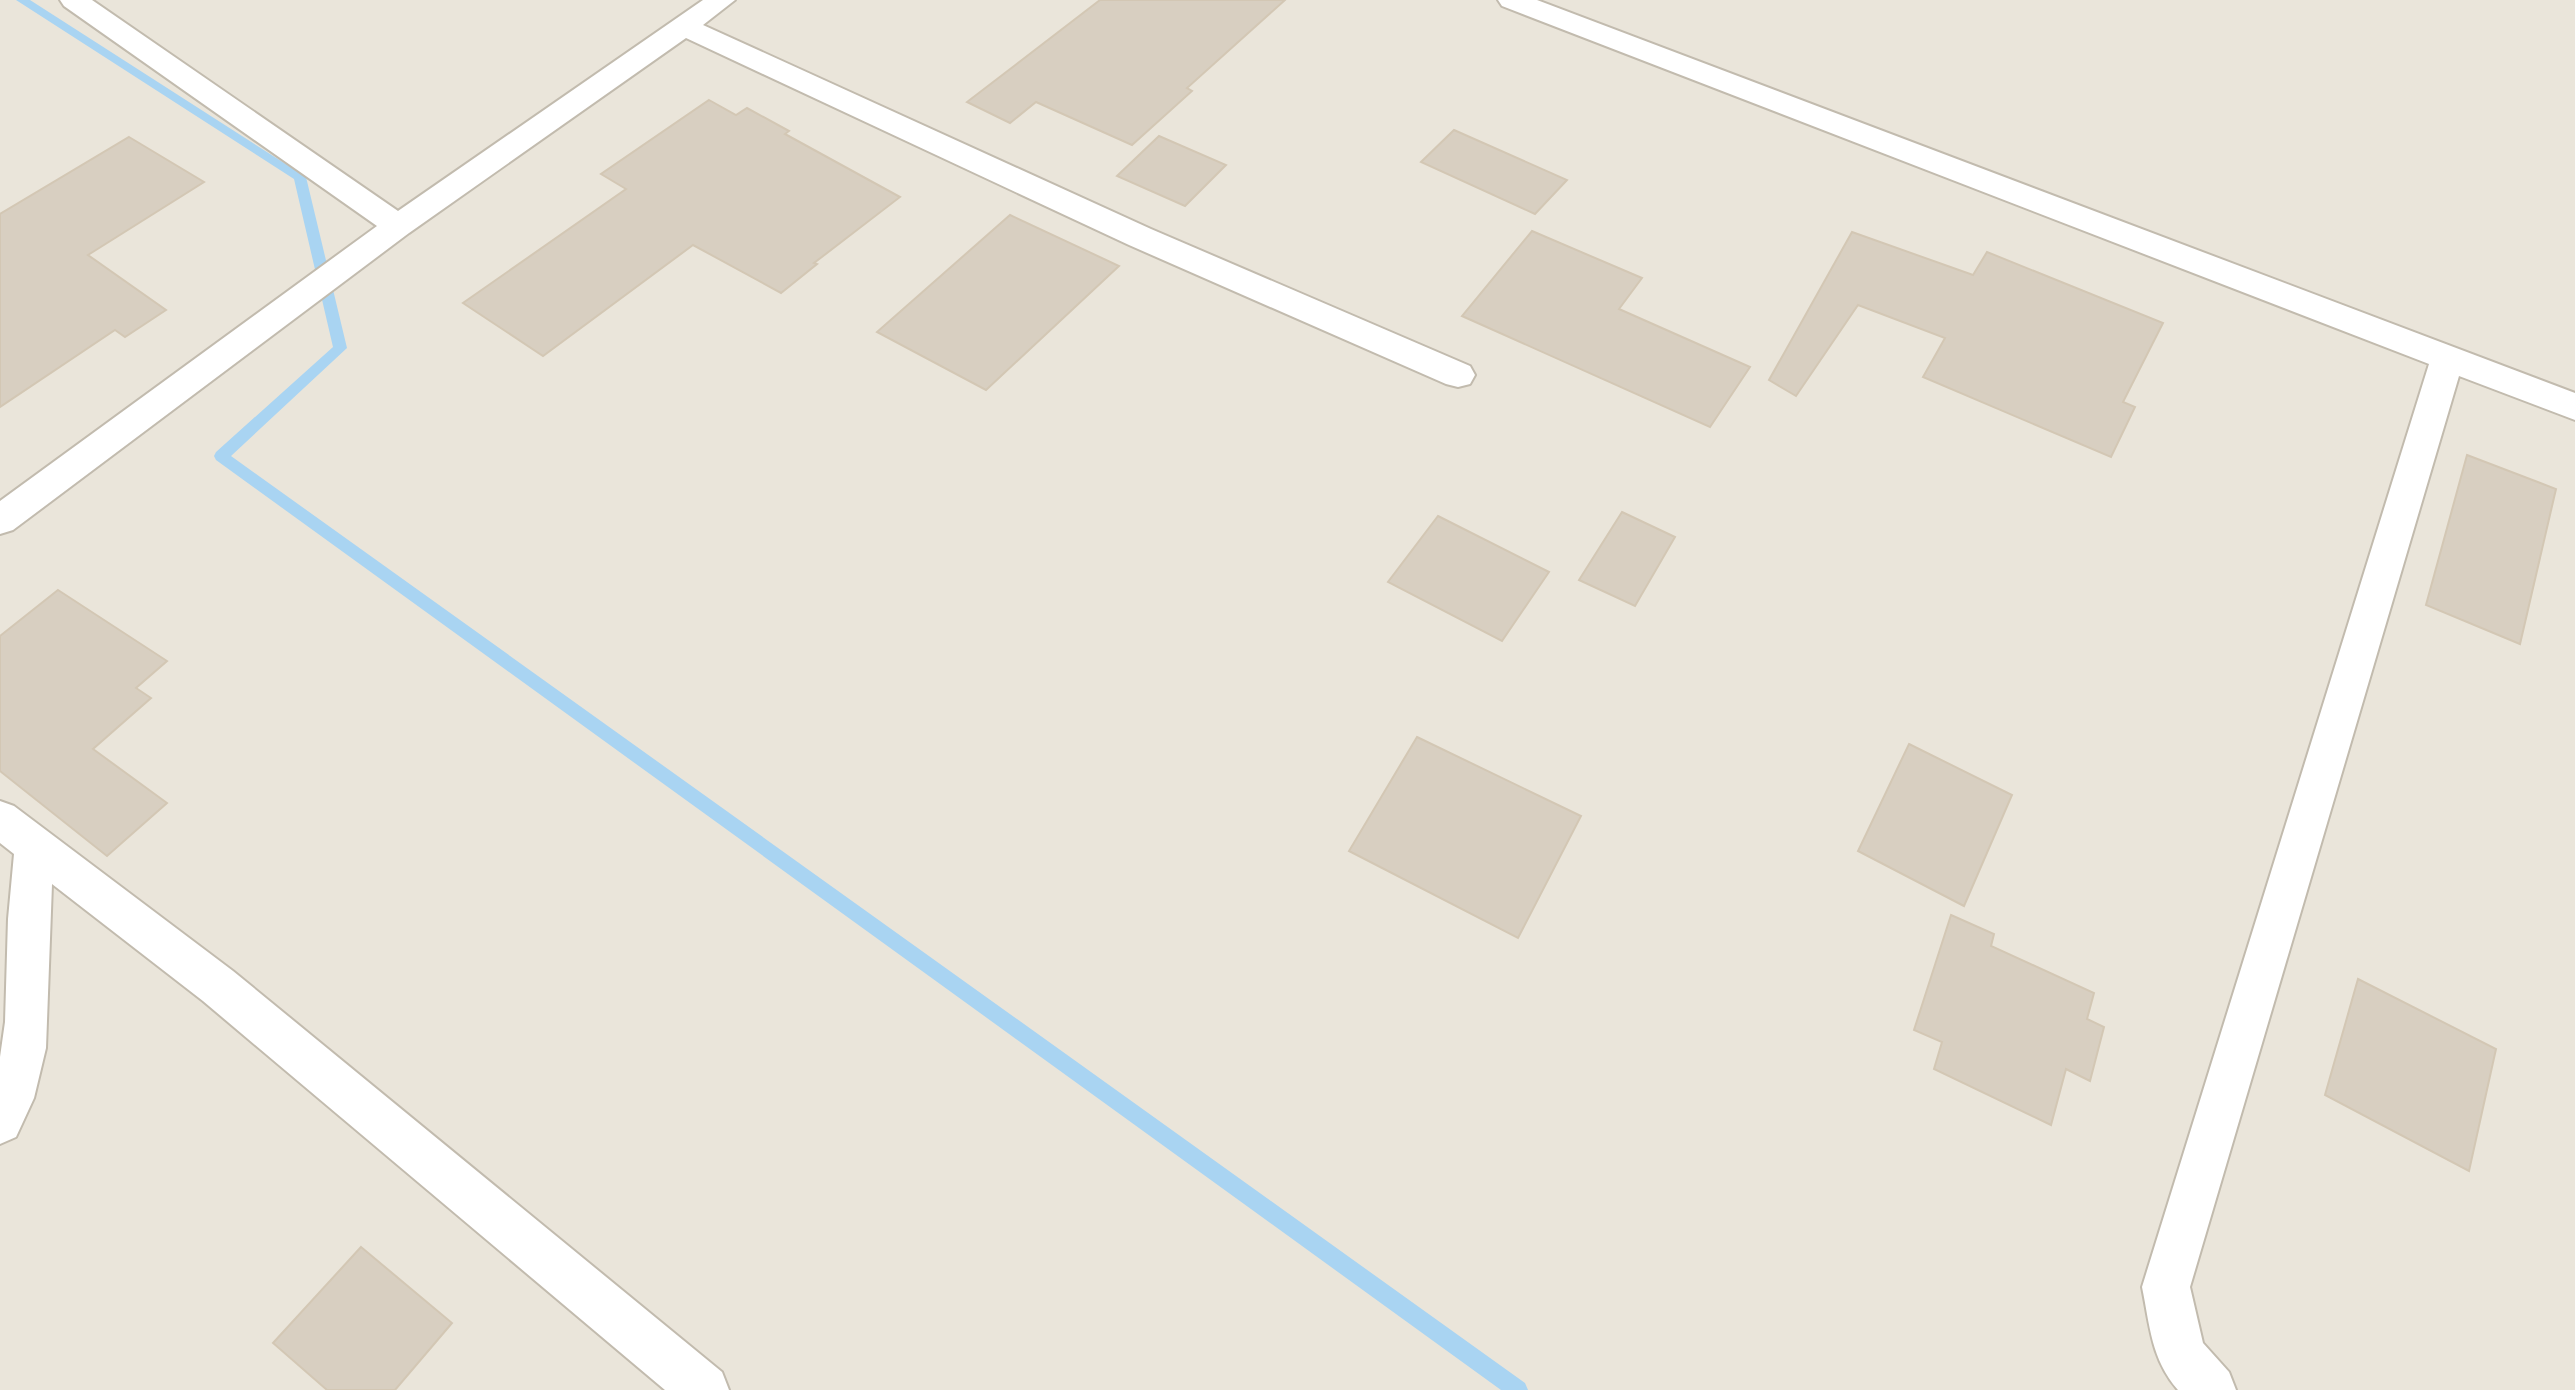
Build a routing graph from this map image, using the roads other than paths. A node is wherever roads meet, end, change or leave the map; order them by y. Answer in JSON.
{"nodes":[{"id":1,"x":74,"y":0,"type":"edge"},
{"id":2,"x":720,"y":0,"type":"edge"},
{"id":3,"x":1512,"y":0,"type":"edge"},
{"id":4,"x":682,"y":26,"type":"junction"},
{"id":5,"x":398,"y":226,"type":"junction"},
{"id":6,"x":2447,"y":360,"type":"junction"},
{"id":7,"x":1458,"y":375,"type":"dead end"},
{"id":8,"x":2575,"y":407,"type":"edge"},
{"id":9,"x":0,"y":519,"type":"edge"},
{"id":10,"x":0,"y":819,"type":"edge"},
{"id":11,"x":35,"y":848,"type":"junction"},
{"id":12,"x":0,"y":1121,"type":"edge"},
{"id":13,"x":704,"y":1390,"type":"edge"},
{"id":14,"x":2211,"y":1390,"type":"edge"}],
"edges":[{"from":1,"to":5,"type":"street"},
{"from":2,"to":4,"type":"street"},
{"from":3,"to":6,"type":"street"},
{"from":4,"to":5,"type":"street"},
{"from":4,"to":7,"type":"street"},
{"from":5,"to":9,"type":"street"},
{"from":6,"to":8,"type":"street"},
{"from":6,"to":14,"type":"street"},
{"from":10,"to":11,"type":"street"},
{"from":11,"to":12,"type":"street"},
{"from":11,"to":13,"type":"street"}]}
